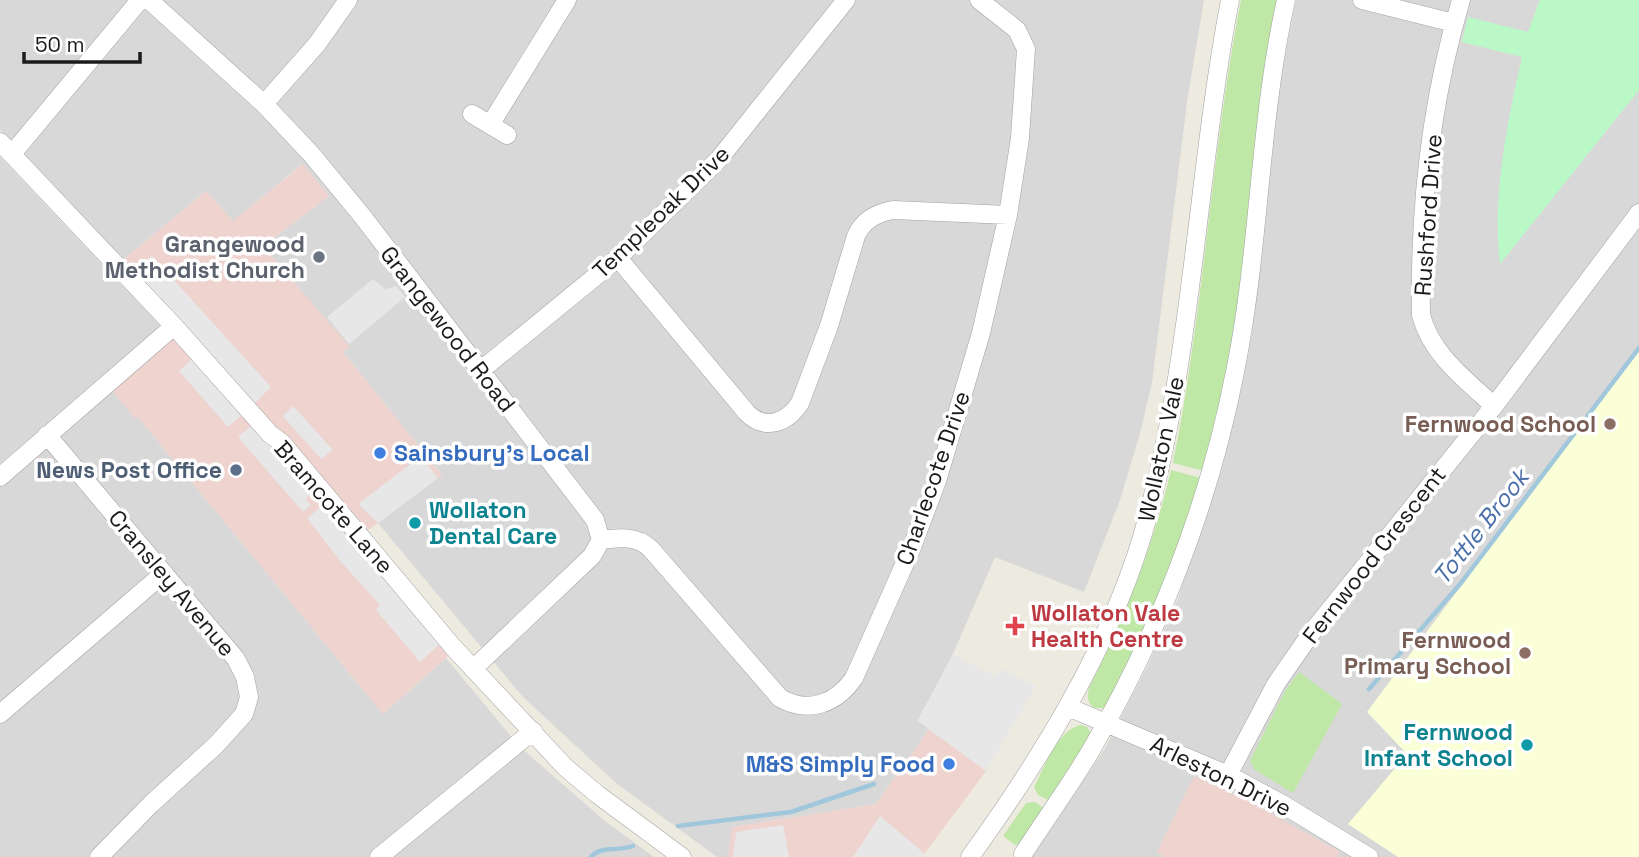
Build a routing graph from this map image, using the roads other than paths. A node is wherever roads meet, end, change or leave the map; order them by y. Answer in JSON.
{"nodes":[{"id":1,"x":140,"y":0,"type":"edge"},
{"id":2,"x":149,"y":0,"type":"edge"},
{"id":3,"x":348,"y":0,"type":"edge"},
{"id":4,"x":567,"y":0,"type":"edge"},
{"id":5,"x":846,"y":0,"type":"edge"},
{"id":6,"x":979,"y":0,"type":"edge"},
{"id":7,"x":1230,"y":0,"type":"edge"},
{"id":8,"x":1286,"y":0,"type":"edge"},
{"id":9,"x":1362,"y":0,"type":"edge"},
{"id":10,"x":1461,"y":0,"type":"edge"},
{"id":11,"x":1454,"y":23,"type":"junction"},
{"id":12,"x":264,"y":104,"type":"junction"},
{"id":13,"x":472,"y":114,"type":"dead end"},
{"id":14,"x":490,"y":125,"type":"junction"},
{"id":15,"x":507,"y":135,"type":"dead end"},
{"id":16,"x":6,"y":148,"type":"edge"},
{"id":17,"x":1639,"y":214,"type":"edge"},
{"id":18,"x":1008,"y":215,"type":"junction"},
{"id":19,"x":618,"y":258,"type":"junction"},
{"id":20,"x":174,"y":326,"type":"junction"},
{"id":21,"x":480,"y":371,"type":"junction"},
{"id":22,"x":1494,"y":406,"type":"junction"},
{"id":23,"x":47,"y":435,"type":"junction"},
{"id":24,"x":0,"y":477,"type":"edge"},
{"id":25,"x":601,"y":540,"type":"junction"},
{"id":26,"x":164,"y":573,"type":"junction"},
{"id":27,"x":473,"y":669,"type":"junction"},
{"id":28,"x":1068,"y":707,"type":"junction"},
{"id":29,"x":0,"y":714,"type":"edge"},
{"id":30,"x":1106,"y":723,"type":"junction"},
{"id":31,"x":533,"y":731,"type":"junction"},
{"id":32,"x":1228,"y":775,"type":"junction"},
{"id":33,"x":1023,"y":854,"type":"dead end"},
{"id":34,"x":99,"y":857,"type":"edge"},
{"id":35,"x":379,"y":857,"type":"edge"},
{"id":36,"x":682,"y":857,"type":"edge"},
{"id":37,"x":970,"y":857,"type":"edge"},
{"id":38,"x":1369,"y":857,"type":"edge"}],
"edges":[{"from":1,"to":16,"type":"street"},
{"from":2,"to":12,"type":"street","name":"Grangewood Road"},
{"from":3,"to":12,"type":"street"},
{"from":4,"to":14,"type":"street"},
{"from":5,"to":19,"type":"street","name":"Templeoak Drive"},
{"from":6,"to":18,"type":"street","name":"Charlecote Drive"},
{"from":7,"to":28,"type":"street","name":"Wollaton Vale"},
{"from":8,"to":30,"type":"street","name":"Wollaton Vale"},
{"from":9,"to":11,"type":"street"},
{"from":10,"to":11,"type":"street","name":"Rushford Drive"},
{"from":11,"to":22,"type":"street","name":"Rushford Drive"},
{"from":12,"to":21,"type":"street","name":"Grangewood Road"},
{"from":13,"to":14,"type":"street"},
{"from":14,"to":15,"type":"street"},
{"from":16,"to":20,"type":"street","name":"Bramcote Lane"},
{"from":17,"to":22,"type":"street","name":"Fernwood Crescent"},
{"from":18,"to":19,"type":"street"},
{"from":18,"to":25,"type":"street","name":"Charlecote Drive"},
{"from":19,"to":21,"type":"street","name":"Templeoak Drive"},
{"from":20,"to":23,"type":"street"},
{"from":20,"to":27,"type":"street","name":"Bramcote Lane"},
{"from":21,"to":25,"type":"street","name":"Grangewood Road"},
{"from":22,"to":32,"type":"street","name":"Fernwood Crescent"},
{"from":23,"to":24,"type":"street"},
{"from":23,"to":26,"type":"street","name":"Cransley Avenue"},
{"from":25,"to":27,"type":"street"},
{"from":26,"to":29,"type":"street"},
{"from":26,"to":34,"type":"street","name":"Cransley Avenue"},
{"from":27,"to":31,"type":"street","name":"Bramcote Lane"},
{"from":28,"to":30,"type":"street","name":"Arleston Drive"},
{"from":28,"to":37,"type":"street","name":"Wollaton Vale"},
{"from":30,"to":32,"type":"street","name":"Arleston Drive"},
{"from":30,"to":33,"type":"street","name":"Wollaton Vale"},
{"from":31,"to":35,"type":"street"},
{"from":31,"to":36,"type":"street","name":"Bramcote Lane"},
{"from":32,"to":38,"type":"street","name":"Arleston Drive"}]}
